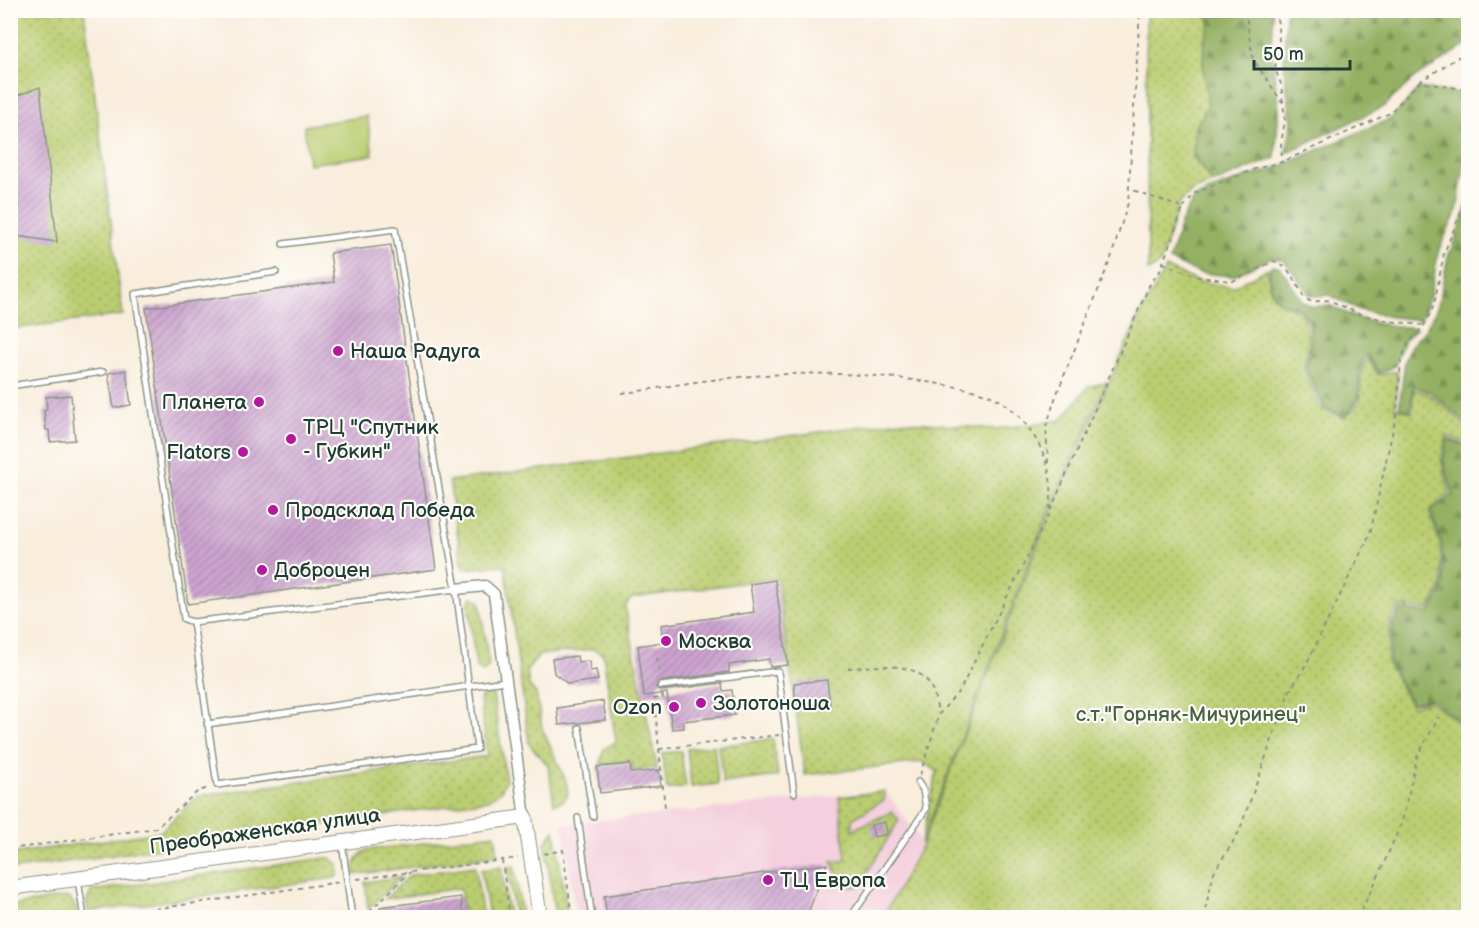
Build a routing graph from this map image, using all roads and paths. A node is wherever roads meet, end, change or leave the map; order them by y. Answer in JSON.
{"nodes":[{"id":1,"x":1140,"y":10,"type":"edge"},
{"id":2,"x":1245,"y":10,"type":"edge"},
{"id":3,"x":1279,"y":10,"type":"edge"},
{"id":4,"x":1468,"y":51,"type":"edge"},
{"id":5,"x":1419,"y":82,"type":"junction"},
{"id":6,"x":1468,"y":90,"type":"edge"},
{"id":7,"x":1284,"y":104,"type":"junction"},
{"id":8,"x":1282,"y":162,"type":"junction"},
{"id":9,"x":1468,"y":176,"type":"edge"},
{"id":10,"x":1130,"y":189,"type":"junction"},
{"id":11,"x":1183,"y":208,"type":"junction"},
{"id":12,"x":283,"y":244,"type":"dead end"},
{"id":13,"x":1163,"y":263,"type":"junction"},
{"id":14,"x":276,"y":272,"type":"dead end"},
{"id":15,"x":1424,"y":325,"type":"junction"},
{"id":16,"x":103,"y":372,"type":"dead end"},
{"id":17,"x":10,"y":386,"type":"edge"},
{"id":18,"x":622,"y":393,"type":"dead end"},
{"id":19,"x":1048,"y":465,"type":"junction"},
{"id":20,"x":1048,"y":516,"type":"junction"},
{"id":21,"x":456,"y":589,"type":"junction"},
{"id":22,"x":193,"y":622,"type":"junction"},
{"id":23,"x":657,"y":658,"type":"dead end"},
{"id":24,"x":848,"y":668,"type":"dead end"},
{"id":25,"x":507,"y":680,"type":"junction"},
{"id":26,"x":470,"y":685,"type":"junction"},
{"id":27,"x":661,"y":686,"type":"junction"},
{"id":28,"x":939,"y":714,"type":"junction"},
{"id":29,"x":1439,"y":717,"type":"dead end"},
{"id":30,"x":207,"y":724,"type":"junction"},
{"id":31,"x":579,"y":728,"type":"dead end"},
{"id":32,"x":785,"y":734,"type":"junction"},
{"id":33,"x":659,"y":749,"type":"junction"},
{"id":34,"x":918,"y":782,"type":"joint"},
{"id":35,"x":217,"y":785,"type":"junction"},
{"id":36,"x":794,"y":793,"type":"dead end"},
{"id":37,"x":665,"y":808,"type":"dead end"},
{"id":38,"x":593,"y":816,"type":"dead end"},
{"id":39,"x":525,"y":817,"type":"junction"},
{"id":40,"x":578,"y":818,"type":"dead end"},
{"id":41,"x":342,"y":841,"type":"junction"},
{"id":42,"x":10,"y":849,"type":"edge"},
{"id":43,"x":531,"y":856,"type":"junction"},
{"id":44,"x":502,"y":860,"type":"junction"},
{"id":45,"x":410,"y":872,"type":"junction"},
{"id":46,"x":78,"y":878,"type":"junction"},
{"id":47,"x":348,"y":881,"type":"junction"},
{"id":48,"x":10,"y":888,"type":"edge"},
{"id":49,"x":84,"y":918,"type":"edge"},
{"id":50,"x":93,"y":918,"type":"edge"},
{"id":51,"x":352,"y":918,"type":"edge"},
{"id":52,"x":363,"y":918,"type":"edge"},
{"id":53,"x":510,"y":918,"type":"edge"},
{"id":54,"x":540,"y":918,"type":"edge"},
{"id":55,"x":572,"y":918,"type":"edge"},
{"id":56,"x":592,"y":918,"type":"edge"},
{"id":57,"x":850,"y":918,"type":"edge"},
{"id":58,"x":1203,"y":918,"type":"edge"},
{"id":59,"x":1357,"y":918,"type":"edge"}],
"edges":[{"from":1,"to":10,"type":"path"},
{"from":2,"to":7,"type":"path"},
{"from":3,"to":7,"type":"path"},
{"from":4,"to":5,"type":"path"},
{"from":5,"to":6,"type":"path"},
{"from":5,"to":8,"type":"path"},
{"from":7,"to":8,"type":"path"},
{"from":8,"to":11,"type":"path"},
{"from":9,"to":15,"type":"path"},
{"from":10,"to":11,"type":"path"},
{"from":10,"to":19,"type":"path"},
{"from":11,"to":13,"type":"path"},
{"from":12,"to":21,"type":"lane"},
{"from":13,"to":15,"type":"path"},
{"from":13,"to":20,"type":"path"},
{"from":14,"to":22,"type":"lane"},
{"from":15,"to":58,"type":"path"},
{"from":16,"to":17,"type":"lane"},
{"from":18,"to":19,"type":"path"},
{"from":19,"to":20,"type":"path"},
{"from":20,"to":28,"type":"path"},
{"from":21,"to":22,"type":"lane"},
{"from":21,"to":25,"type":"street"},
{"from":21,"to":26,"type":"lane"},
{"from":22,"to":30,"type":"lane"},
{"from":23,"to":27,"type":"path"},
{"from":24,"to":28,"type":"path"},
{"from":25,"to":26,"type":"lane"},
{"from":25,"to":39,"type":"street"},
{"from":26,"to":30,"type":"lane"},
{"from":26,"to":35,"type":"lane"},
{"from":27,"to":32,"type":"lane"},
{"from":27,"to":33,"type":"path"},
{"from":28,"to":34,"type":"path"},
{"from":29,"to":59,"type":"path"},
{"from":30,"to":35,"type":"lane"},
{"from":31,"to":38,"type":"lane"},
{"from":32,"to":33,"type":"path"},
{"from":32,"to":36,"type":"lane"},
{"from":33,"to":37,"type":"path"},
{"from":34,"to":57,"type":"lane"},
{"from":35,"to":42,"type":"path"},
{"from":39,"to":41,"type":"main road","name":"Преображенская улица"},
{"from":39,"to":43,"type":"main road"},
{"from":40,"to":56,"type":"lane"},
{"from":41,"to":46,"type":"main road","name":"Преображенская улица"},
{"from":41,"to":47,"type":"lane"},
{"from":43,"to":44,"type":"path"},
{"from":43,"to":54,"type":"main road"},
{"from":43,"to":55,"type":"path"},
{"from":44,"to":45,"type":"path"},
{"from":44,"to":53,"type":"path"},
{"from":45,"to":47,"type":"path"},
{"from":45,"to":52,"type":"path"},
{"from":46,"to":48,"type":"main road","name":"Преображенская улица"},
{"from":46,"to":49,"type":"lane"},
{"from":47,"to":50,"type":"path"},
{"from":47,"to":51,"type":"lane"}]}
